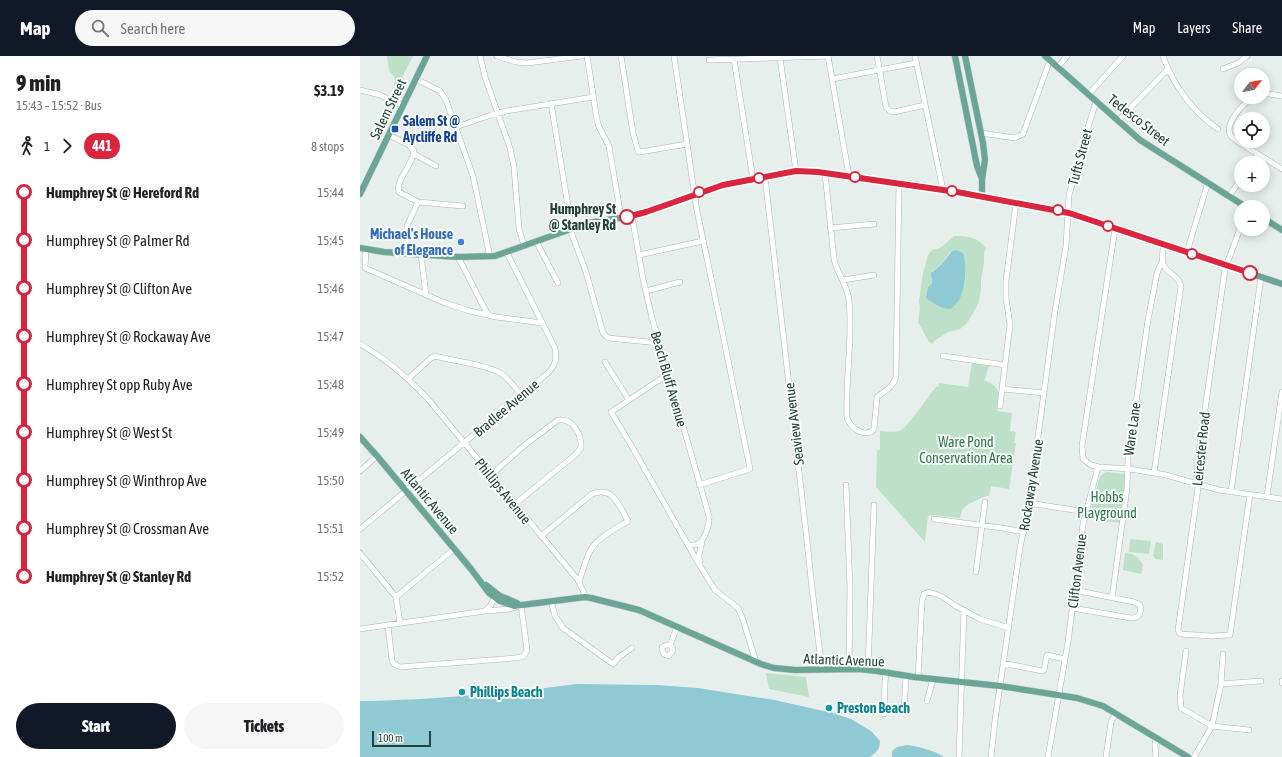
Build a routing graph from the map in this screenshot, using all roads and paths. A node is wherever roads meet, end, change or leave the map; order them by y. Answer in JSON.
{"nodes":[{"id":1,"x":427,"y":56,"type":"edge"},
{"id":2,"x":480,"y":56,"type":"edge"},
{"id":3,"x":497,"y":56,"type":"edge"},
{"id":4,"x":582,"y":56,"type":"edge"},
{"id":5,"x":586,"y":56,"type":"edge"},
{"id":6,"x":621,"y":56,"type":"edge"},
{"id":7,"x":674,"y":56,"type":"edge"},
{"id":8,"x":828,"y":56,"type":"edge"},
{"id":9,"x":877,"y":56,"type":"edge"},
{"id":10,"x":915,"y":56,"type":"edge"},
{"id":11,"x":955,"y":56,"type":"edge"},
{"id":12,"x":966,"y":56,"type":"edge"},
{"id":13,"x":1067,"y":56,"type":"edge"},
{"id":14,"x":1123,"y":56,"type":"edge"},
{"id":15,"x":1164,"y":56,"type":"edge"},
{"id":16,"x":1247,"y":56,"type":"edge"},
{"id":17,"x":780,"y":58,"type":"junction"},
{"id":18,"x":1047,"y":58,"type":"edge"},
{"id":19,"x":734,"y":59,"type":"junction"},
{"id":20,"x":708,"y":60,"type":"dead end"},
{"id":21,"x":916,"y":63,"type":"junction"},
{"id":22,"x":1058,"y":67,"type":"junction"},
{"id":23,"x":1168,"y":69,"type":"junction"},
{"id":24,"x":1223,"y":69,"type":"dead end"},
{"id":25,"x":879,"y":70,"type":"junction"},
{"id":26,"x":416,"y":79,"type":"junction"},
{"id":27,"x":832,"y":79,"type":"junction"},
{"id":28,"x":360,"y":90,"type":"edge"},
{"id":29,"x":1270,"y":94,"type":"edge"},
{"id":30,"x":1088,"y":95,"type":"junction"},
{"id":31,"x":1282,"y":96,"type":"edge"},
{"id":32,"x":593,"y":97,"type":"junction"},
{"id":33,"x":1096,"y":102,"type":"junction"},
{"id":34,"x":551,"y":103,"type":"junction"},
{"id":35,"x":1244,"y":104,"type":"edge"},
{"id":36,"x":925,"y":105,"type":"junction"},
{"id":37,"x":403,"y":106,"type":"junction"},
{"id":38,"x":977,"y":112,"type":"junction"},
{"id":39,"x":498,"y":113,"type":"junction"},
{"id":40,"x":967,"y":114,"type":"junction"},
{"id":41,"x":1118,"y":121,"type":"junction"},
{"id":42,"x":456,"y":127,"type":"junction"},
{"id":43,"x":1218,"y":129,"type":"dead end"},
{"id":44,"x":981,"y":133,"type":"junction"},
{"id":45,"x":389,"y":135,"type":"junction"},
{"id":46,"x":687,"y":144,"type":"junction"},
{"id":47,"x":414,"y":154,"type":"junction"},
{"id":48,"x":1258,"y":154,"type":"joint"},
{"id":49,"x":436,"y":166,"type":"dead end"},
{"id":50,"x":1282,"y":169,"type":"edge"},
{"id":51,"x":796,"y":171,"type":"junction"},
{"id":52,"x":825,"y":173,"type":"junction"},
{"id":53,"x":850,"y":176,"type":"junction"},
{"id":54,"x":765,"y":177,"type":"junction"},
{"id":55,"x":753,"y":179,"type":"junction"},
{"id":56,"x":982,"y":179,"type":"junction"},
{"id":57,"x":1208,"y":182,"type":"junction"},
{"id":58,"x":899,"y":183,"type":"junction"},
{"id":59,"x":1234,"y":189,"type":"edge"},
{"id":60,"x":943,"y":190,"type":"junction"},
{"id":61,"x":360,"y":194,"type":"edge"},
{"id":62,"x":694,"y":194,"type":"junction"},
{"id":63,"x":982,"y":196,"type":"junction"},
{"id":64,"x":1229,"y":196,"type":"junction"},
{"id":65,"x":1235,"y":200,"type":"edge"},
{"id":66,"x":418,"y":202,"type":"junction"},
{"id":67,"x":1016,"y":203,"type":"junction"},
{"id":68,"x":464,"y":206,"type":"dead end"},
{"id":69,"x":1069,"y":213,"type":"junction"},
{"id":70,"x":632,"y":216,"type":"junction"},
{"id":71,"x":621,"y":217,"type":"junction"},
{"id":72,"x":1270,"y":222,"type":"edge"},
{"id":73,"x":874,"y":224,"type":"dead end"},
{"id":74,"x":830,"y":228,"type":"junction"},
{"id":75,"x":570,"y":229,"type":"junction"},
{"id":76,"x":1115,"y":229,"type":"junction"},
{"id":77,"x":1282,"y":230,"type":"edge"},
{"id":78,"x":1237,"y":236,"type":"edge"},
{"id":79,"x":536,"y":240,"type":"junction"},
{"id":80,"x":703,"y":241,"type":"junction"},
{"id":81,"x":1164,"y":244,"type":"junction"},
{"id":82,"x":524,"y":245,"type":"junction"},
{"id":83,"x":363,"y":249,"type":"edge"},
{"id":84,"x":1187,"y":252,"type":"junction"},
{"id":85,"x":506,"y":253,"type":"junction"},
{"id":86,"x":406,"y":254,"type":"junction"},
{"id":87,"x":421,"y":255,"type":"junction"},
{"id":88,"x":639,"y":255,"type":"junction"},
{"id":89,"x":458,"y":257,"type":"junction"},
{"id":90,"x":490,"y":257,"type":"junction"},
{"id":91,"x":1162,"y":262,"type":"junction"},
{"id":92,"x":1226,"y":265,"type":"junction"},
{"id":93,"x":874,"y":275,"type":"dead end"},
{"id":94,"x":1261,"y":277,"type":"junction"},
{"id":95,"x":843,"y":280,"type":"junction"},
{"id":96,"x":680,"y":282,"type":"dead end"},
{"id":97,"x":558,"y":284,"type":"dead end"},
{"id":98,"x":1282,"y":284,"type":"edge"},
{"id":99,"x":646,"y":291,"type":"junction"},
{"id":100,"x":426,"y":295,"type":"junction"},
{"id":101,"x":488,"y":315,"type":"junction"},
{"id":102,"x":542,"y":323,"type":"junction"},
{"id":103,"x":360,"y":344,"type":"edge"},
{"id":104,"x":659,"y":344,"type":"junction"},
{"id":105,"x":943,"y":356,"type":"dead end"},
{"id":106,"x":605,"y":362,"type":"dead end"},
{"id":107,"x":1005,"y":365,"type":"junction"},
{"id":108,"x":668,"y":374,"type":"junction"},
{"id":109,"x":408,"y":379,"type":"junction"},
{"id":110,"x":1002,"y":389,"type":"junction"},
{"id":111,"x":1282,"y":392,"type":"edge"},
{"id":112,"x":1044,"y":393,"type":"junction"},
{"id":113,"x":521,"y":395,"type":"junction"},
{"id":114,"x":629,"y":400,"type":"junction"},
{"id":115,"x":1000,"y":406,"type":"dead end"},
{"id":116,"x":360,"y":437,"type":"edge"},
{"id":117,"x":464,"y":443,"type":"junction"},
{"id":118,"x":377,"y":456,"type":"junction"},
{"id":119,"x":1098,"y":467,"type":"junction"},
{"id":120,"x":1127,"y":469,"type":"junction"},
{"id":121,"x":360,"y":470,"type":"edge"},
{"id":122,"x":1154,"y":473,"type":"junction"},
{"id":123,"x":491,"y":475,"type":"junction"},
{"id":124,"x":1197,"y":483,"type":"junction"},
{"id":125,"x":699,"y":485,"type":"junction"},
{"id":126,"x":846,"y":485,"type":"dead end"},
{"id":127,"x":406,"y":491,"type":"junction"},
{"id":128,"x":1231,"y":492,"type":"junction"},
{"id":129,"x":1250,"y":494,"type":"junction"},
{"id":130,"x":1267,"y":496,"type":"junction"},
{"id":131,"x":1282,"y":498,"type":"edge"},
{"id":132,"x":986,"y":502,"type":"dead end"},
{"id":133,"x":1029,"y":503,"type":"junction"},
{"id":134,"x":515,"y":504,"type":"junction"},
{"id":135,"x":874,"y":505,"type":"dead end"},
{"id":136,"x":1086,"y":512,"type":"junction"},
{"id":137,"x":934,"y":518,"type":"dead end"},
{"id":138,"x":981,"y":525,"type":"junction"},
{"id":139,"x":360,"y":529,"type":"edge"},
{"id":140,"x":1024,"y":532,"type":"junction"},
{"id":141,"x":541,"y":536,"type":"junction"},
{"id":142,"x":702,"y":540,"type":"junction"},
{"id":143,"x":688,"y":545,"type":"junction"},
{"id":144,"x":454,"y":549,"type":"junction"},
{"id":145,"x":360,"y":553,"type":"edge"},
{"id":146,"x":700,"y":566,"type":"junction"},
{"id":147,"x":976,"y":572,"type":"dead end"},
{"id":148,"x":481,"y":581,"type":"junction"},
{"id":149,"x":579,"y":582,"type":"junction"},
{"id":150,"x":1074,"y":590,"type":"junction"},
{"id":151,"x":396,"y":597,"type":"junction"},
{"id":152,"x":585,"y":597,"type":"junction"},
{"id":153,"x":494,"y":598,"type":"junction"},
{"id":154,"x":1112,"y":598,"type":"junction"},
{"id":155,"x":551,"y":601,"type":"junction"},
{"id":156,"x":521,"y":605,"type":"junction"},
{"id":157,"x":1072,"y":608,"type":"junction"},
{"id":158,"x":964,"y":610,"type":"junction"},
{"id":159,"x":484,"y":611,"type":"junction"},
{"id":160,"x":400,"y":623,"type":"junction"},
{"id":161,"x":388,"y":626,"type":"junction"},
{"id":162,"x":677,"y":627,"type":"junction"},
{"id":163,"x":1009,"y":628,"type":"junction"},
{"id":164,"x":360,"y":629,"type":"edge"},
{"id":165,"x":670,"y":645,"type":"dead end"},
{"id":166,"x":632,"y":648,"type":"dead end"},
{"id":167,"x":1186,"y":651,"type":"dead end"},
{"id":168,"x":1223,"y":654,"type":"dead end"},
{"id":169,"x":1066,"y":659,"type":"junction"},
{"id":170,"x":756,"y":662,"type":"junction"},
{"id":171,"x":1003,"y":663,"type":"junction"},
{"id":172,"x":849,"y":669,"type":"junction"},
{"id":173,"x":822,"y":670,"type":"junction"},
{"id":174,"x":868,"y":670,"type":"junction"},
{"id":175,"x":886,"y":672,"type":"junction"},
{"id":176,"x":906,"y":676,"type":"junction"},
{"id":177,"x":918,"y":678,"type":"junction"},
{"id":178,"x":933,"y":679,"type":"junction"},
{"id":179,"x":1261,"y":681,"type":"dead end"},
{"id":180,"x":961,"y":683,"type":"junction"},
{"id":181,"x":1221,"y":684,"type":"junction"},
{"id":182,"x":1000,"y":686,"type":"junction"},
{"id":183,"x":1059,"y":694,"type":"junction"},
{"id":184,"x":927,"y":702,"type":"dead end"},
{"id":185,"x":904,"y":712,"type":"dead end"},
{"id":186,"x":1116,"y":713,"type":"junction"},
{"id":187,"x":884,"y":714,"type":"dead end"},
{"id":188,"x":1212,"y":726,"type":"junction"},
{"id":189,"x":1248,"y":730,"type":"dead end"},
{"id":190,"x":1156,"y":738,"type":"junction"},
{"id":191,"x":959,"y":757,"type":"edge"},
{"id":192,"x":991,"y":757,"type":"edge"},
{"id":193,"x":1048,"y":757,"type":"edge"},
{"id":194,"x":1106,"y":757,"type":"edge"},
{"id":195,"x":1156,"y":757,"type":"edge"},
{"id":196,"x":1188,"y":757,"type":"edge"},
{"id":197,"x":1194,"y":757,"type":"edge"}],
"edges":[{"from":1,"to":26,"type":"main road","name":"Salem Street"},
{"from":2,"to":39,"type":"street"},
{"from":3,"to":4,"type":"street"},
{"from":5,"to":32,"type":"street"},
{"from":6,"to":46,"type":"street"},
{"from":7,"to":46,"type":"street"},
{"from":8,"to":17,"type":"street"},
{"from":8,"to":27,"type":"street"},
{"from":9,"to":25,"type":"street"},
{"from":10,"to":21,"type":"street"},
{"from":11,"to":40,"type":"main road"},
{"from":12,"to":38,"type":"main road"},
{"from":13,"to":22,"type":"street"},
{"from":14,"to":30,"type":"street"},
{"from":15,"to":23,"type":"street"},
{"from":16,"to":24,"type":"street"},
{"from":17,"to":19,"type":"street"},
{"from":17,"to":51,"type":"street"},
{"from":18,"to":22,"type":"main road","name":"Tedesco Street"},
{"from":18,"to":44,"type":"street"},
{"from":19,"to":20,"type":"street"},
{"from":19,"to":55,"type":"street"},
{"from":21,"to":25,"type":"street"},
{"from":21,"to":36,"type":"street"},
{"from":22,"to":30,"type":"main road","name":"Tedesco Street"},
{"from":23,"to":41,"type":"street"},
{"from":23,"to":43,"type":"street"},
{"from":25,"to":27,"type":"street"},
{"from":25,"to":36,"type":"street"},
{"from":26,"to":37,"type":"main road","name":"Salem Street"},
{"from":26,"to":42,"type":"street"},
{"from":27,"to":53,"type":"street"},
{"from":28,"to":37,"type":"street"},
{"from":29,"to":31,"type":"street"},
{"from":30,"to":33,"type":"main road","name":"Tedesco Street"},
{"from":32,"to":34,"type":"street"},
{"from":32,"to":71,"type":"street"},
{"from":33,"to":41,"type":"main road","name":"Tedesco Street"},
{"from":33,"to":69,"type":"street","name":"Tufts Street"},
{"from":34,"to":39,"type":"street"},
{"from":34,"to":75,"type":"street"},
{"from":35,"to":48,"type":"street"},
{"from":36,"to":60,"type":"street"},
{"from":37,"to":45,"type":"main road","name":"Salem Street"},
{"from":38,"to":40,"type":"street"},
{"from":38,"to":44,"type":"main road"},
{"from":39,"to":42,"type":"street"},
{"from":39,"to":82,"type":"street"},
{"from":40,"to":56,"type":"main road"},
{"from":41,"to":57,"type":"main road","name":"Tedesco Street"},
{"from":42,"to":90,"type":"street"},
{"from":44,"to":56,"type":"main road"},
{"from":45,"to":47,"type":"street"},
{"from":45,"to":61,"type":"main road","name":"Salem Street"},
{"from":46,"to":62,"type":"street"},
{"from":47,"to":49,"type":"street"},
{"from":47,"to":66,"type":"street"},
{"from":48,"to":50,"type":"street"},
{"from":51,"to":52,"type":"main road"},
{"from":51,"to":54,"type":"main road"},
{"from":52,"to":53,"type":"main road"},
{"from":52,"to":74,"type":"street"},
{"from":53,"to":58,"type":"main road"},
{"from":54,"to":55,"type":"main road"},
{"from":54,"to":173,"type":"street","name":"Seaview Avenue"},
{"from":55,"to":62,"type":"main road"},
{"from":56,"to":63,"type":"main road"},
{"from":57,"to":64,"type":"main road","name":"Tedesco Street"},
{"from":57,"to":84,"type":"street"},
{"from":58,"to":60,"type":"main road"},
{"from":58,"to":95,"type":"street"},
{"from":59,"to":64,"type":"street"},
{"from":60,"to":63,"type":"main road"},
{"from":62,"to":70,"type":"main road"},
{"from":62,"to":80,"type":"street"},
{"from":63,"to":67,"type":"main road"},
{"from":64,"to":65,"type":"main road","name":"Tedesco Street"},
{"from":66,"to":68,"type":"street"},
{"from":66,"to":86,"type":"street"},
{"from":67,"to":69,"type":"main road"},
{"from":67,"to":107,"type":"street"},
{"from":69,"to":76,"type":"main road"},
{"from":69,"to":112,"type":"street","name":"Rockaway Avenue"},
{"from":70,"to":71,"type":"main road"},
{"from":70,"to":88,"type":"street","name":"Beach Bluff Avenue"},
{"from":71,"to":75,"type":"main road"},
{"from":72,"to":77,"type":"main road"},
{"from":73,"to":74,"type":"street"},
{"from":74,"to":95,"type":"street"},
{"from":75,"to":79,"type":"main road"},
{"from":75,"to":104,"type":"street"},
{"from":76,"to":81,"type":"main road"},
{"from":76,"to":119,"type":"street"},
{"from":78,"to":92,"type":"street","name":"Leicester Road"},
{"from":79,"to":82,"type":"main road"},
{"from":79,"to":97,"type":"street"},
{"from":80,"to":88,"type":"street"},
{"from":80,"to":125,"type":"street"},
{"from":81,"to":84,"type":"main road"},
{"from":81,"to":91,"type":"street","name":"Ware Lane"},
{"from":82,"to":85,"type":"main road"},
{"from":83,"to":86,"type":"main road"},
{"from":83,"to":100,"type":"street"},
{"from":84,"to":92,"type":"main road"},
{"from":85,"to":90,"type":"main road"},
{"from":85,"to":102,"type":"street","name":"Bradlee Avenue"},
{"from":86,"to":87,"type":"main road"},
{"from":87,"to":89,"type":"main road"},
{"from":87,"to":100,"type":"street"},
{"from":88,"to":99,"type":"street","name":"Beach Bluff Avenue"},
{"from":89,"to":90,"type":"main road"},
{"from":89,"to":101,"type":"street"},
{"from":91,"to":120,"type":"street","name":"Ware Lane"},
{"from":91,"to":122,"type":"street"},
{"from":92,"to":94,"type":"main road"},
{"from":92,"to":124,"type":"street","name":"Leicester Road"},
{"from":93,"to":95,"type":"street"},
{"from":94,"to":98,"type":"main road"},
{"from":94,"to":128,"type":"street"},
{"from":96,"to":99,"type":"street"},
{"from":99,"to":104,"type":"street","name":"Beach Bluff Avenue"},
{"from":100,"to":101,"type":"street"},
{"from":101,"to":102,"type":"street"},
{"from":102,"to":113,"type":"street","name":"Bradlee Avenue"},
{"from":103,"to":109,"type":"street","name":"Phillips Avenue"},
{"from":104,"to":108,"type":"street","name":"Beach Bluff Avenue"},
{"from":105,"to":107,"type":"street"},
{"from":106,"to":114,"type":"street"},
{"from":107,"to":110,"type":"street"},
{"from":108,"to":114,"type":"street"},
{"from":108,"to":125,"type":"street","name":"Beach Bluff Avenue"},
{"from":109,"to":113,"type":"street"},
{"from":109,"to":117,"type":"street","name":"Phillips Avenue"},
{"from":110,"to":112,"type":"street"},
{"from":110,"to":115,"type":"street"},
{"from":111,"to":130,"type":"street"},
{"from":112,"to":133,"type":"street","name":"Rockaway Avenue"},
{"from":113,"to":117,"type":"street","name":"Bradlee Avenue"},
{"from":114,"to":143,"type":"street"},
{"from":116,"to":118,"type":"main road","name":"Atlantic Avenue"},
{"from":117,"to":123,"type":"street","name":"Phillips Avenue"},
{"from":117,"to":127,"type":"street","name":"Bradlee Avenue"},
{"from":118,"to":121,"type":"street"},
{"from":118,"to":127,"type":"main road","name":"Atlantic Avenue"},
{"from":119,"to":120,"type":"street"},
{"from":119,"to":136,"type":"street","name":"Clifton Avenue"},
{"from":120,"to":122,"type":"street"},
{"from":120,"to":154,"type":"street","name":"Ware Lane"},
{"from":122,"to":124,"type":"street"},
{"from":123,"to":134,"type":"street","name":"Phillips Avenue"},
{"from":123,"to":134,"type":"street"},
{"from":124,"to":128,"type":"street"},
{"from":124,"to":129,"type":"street","name":"Leicester Road"},
{"from":125,"to":142,"type":"street","name":"Beach Bluff Avenue"},
{"from":126,"to":172,"type":"street"},
{"from":127,"to":139,"type":"street","name":"Bradlee Avenue"},
{"from":127,"to":144,"type":"main road","name":"Atlantic Avenue"},
{"from":128,"to":129,"type":"street"},
{"from":129,"to":130,"type":"street"},
{"from":130,"to":131,"type":"street"},
{"from":132,"to":138,"type":"street"},
{"from":133,"to":136,"type":"street"},
{"from":133,"to":140,"type":"street","name":"Rockaway Avenue"},
{"from":134,"to":141,"type":"street","name":"Phillips Avenue"},
{"from":135,"to":174,"type":"street"},
{"from":136,"to":150,"type":"street","name":"Clifton Avenue"},
{"from":137,"to":138,"type":"street"},
{"from":138,"to":140,"type":"street"},
{"from":138,"to":147,"type":"street"},
{"from":140,"to":163,"type":"street","name":"Rockaway Avenue"},
{"from":141,"to":149,"type":"street","name":"Phillips Avenue"},
{"from":141,"to":149,"type":"street"},
{"from":142,"to":143,"type":"street"},
{"from":142,"to":146,"type":"street","name":"Beach Bluff Avenue"},
{"from":143,"to":146,"type":"street"},
{"from":144,"to":148,"type":"main road","name":"Atlantic Avenue"},
{"from":144,"to":151,"type":"street"},
{"from":145,"to":151,"type":"street"},
{"from":146,"to":170,"type":"street"},
{"from":148,"to":153,"type":"main road","name":"Atlantic Avenue"},
{"from":148,"to":156,"type":"main road","name":"Atlantic Avenue"},
{"from":149,"to":152,"type":"street","name":"Phillips Avenue"},
{"from":150,"to":154,"type":"street"},
{"from":150,"to":157,"type":"street","name":"Clifton Avenue"},
{"from":151,"to":160,"type":"street"},
{"from":152,"to":155,"type":"main road","name":"Atlantic Avenue"},
{"from":152,"to":162,"type":"main road","name":"Atlantic Avenue"},
{"from":153,"to":156,"type":"main road","name":"Atlantic Avenue"},
{"from":153,"to":159,"type":"street"},
{"from":154,"to":157,"type":"street"},
{"from":155,"to":156,"type":"main road","name":"Atlantic Avenue"},
{"from":155,"to":166,"type":"street"},
{"from":156,"to":159,"type":"street"},
{"from":156,"to":161,"type":"street"},
{"from":157,"to":169,"type":"street","name":"Clifton Avenue"},
{"from":158,"to":163,"type":"street"},
{"from":158,"to":177,"type":"street"},
{"from":158,"to":180,"type":"street"},
{"from":159,"to":160,"type":"street"},
{"from":160,"to":161,"type":"street"},
{"from":161,"to":164,"type":"street"},
{"from":162,"to":165,"type":"street"},
{"from":162,"to":170,"type":"main road","name":"Atlantic Avenue"},
{"from":163,"to":171,"type":"street","name":"Rockaway Avenue"},
{"from":167,"to":188,"type":"street"},
{"from":168,"to":181,"type":"street"},
{"from":169,"to":171,"type":"street"},
{"from":169,"to":183,"type":"street","name":"Clifton Avenue"},
{"from":170,"to":173,"type":"main road","name":"Atlantic Avenue"},
{"from":171,"to":182,"type":"street","name":"Rockaway Avenue"},
{"from":172,"to":173,"type":"main road","name":"Atlantic Avenue"},
{"from":172,"to":174,"type":"main road","name":"Atlantic Avenue"},
{"from":174,"to":175,"type":"main road","name":"Atlantic Avenue"},
{"from":175,"to":176,"type":"main road","name":"Atlantic Avenue"},
{"from":175,"to":187,"type":"street"},
{"from":176,"to":177,"type":"main road","name":"Atlantic Avenue"},
{"from":176,"to":185,"type":"street"},
{"from":177,"to":178,"type":"main road","name":"Atlantic Avenue"},
{"from":178,"to":180,"type":"main road","name":"Atlantic Avenue"},
{"from":178,"to":184,"type":"street"},
{"from":179,"to":181,"type":"street"},
{"from":180,"to":182,"type":"main road","name":"Atlantic Avenue"},
{"from":180,"to":191,"type":"street"},
{"from":181,"to":188,"type":"street"},
{"from":182,"to":183,"type":"main road","name":"Atlantic Avenue"},
{"from":182,"to":192,"type":"street","name":"Rockaway Avenue"},
{"from":183,"to":186,"type":"main road","name":"Atlantic Avenue"},
{"from":183,"to":193,"type":"street","name":"Clifton Avenue"},
{"from":186,"to":190,"type":"main road","name":"Atlantic Avenue"},
{"from":186,"to":194,"type":"street"},
{"from":188,"to":189,"type":"street"},
{"from":188,"to":197,"type":"street"},
{"from":190,"to":195,"type":"street"},
{"from":190,"to":196,"type":"main road","name":"Atlantic Avenue"}]}
